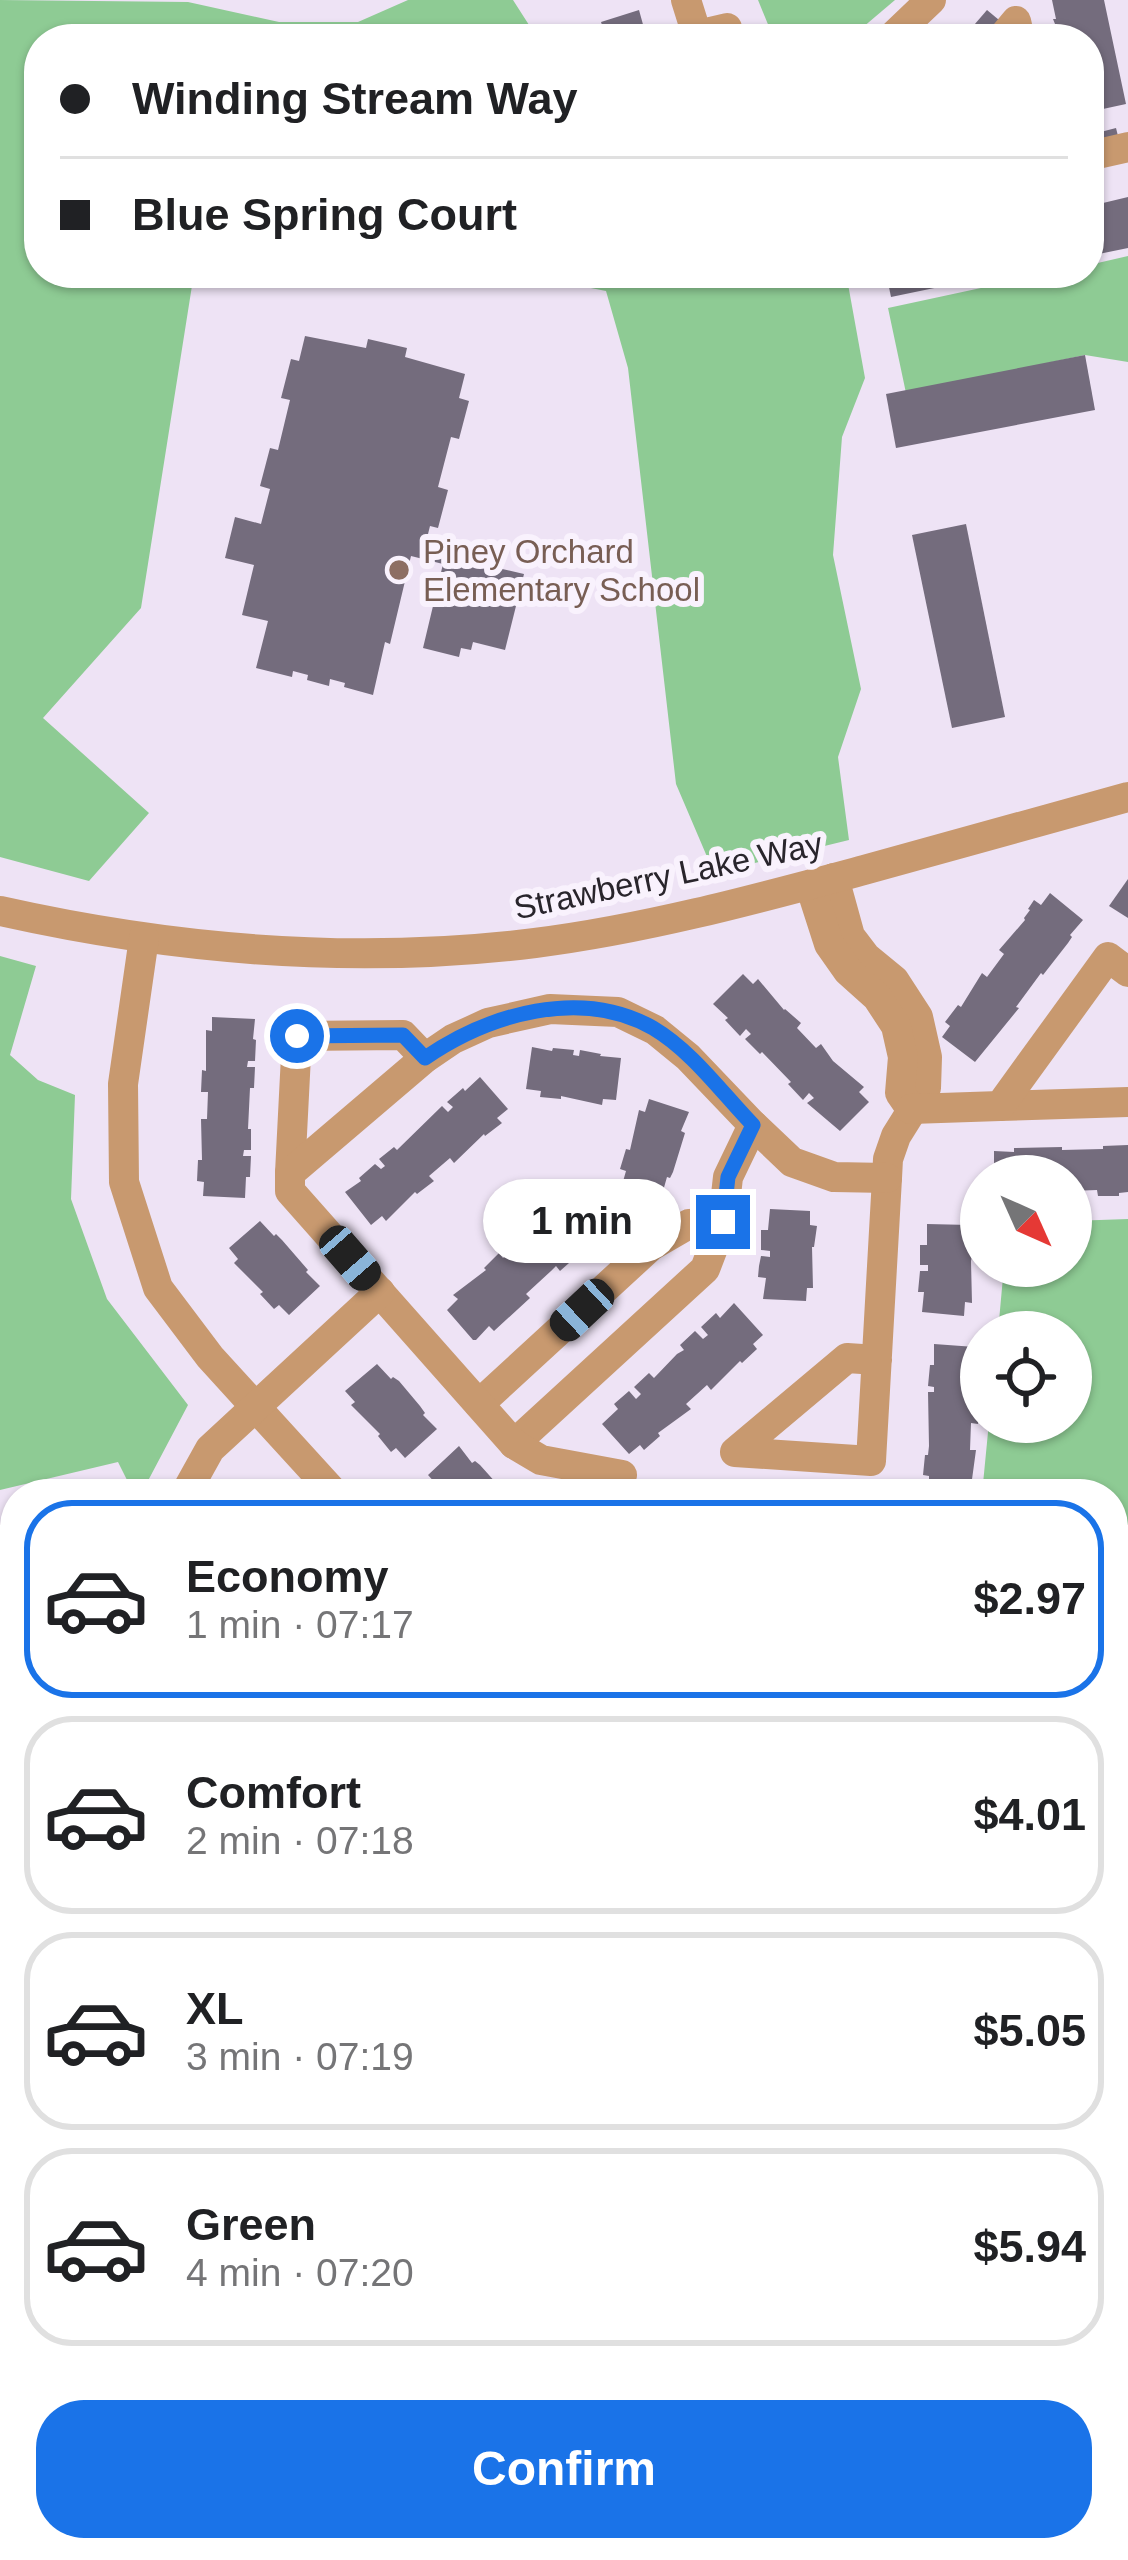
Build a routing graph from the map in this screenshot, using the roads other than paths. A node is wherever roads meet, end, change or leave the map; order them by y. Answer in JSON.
{"nodes":[{"id":1,"x":931,"y":0,"type":"edge"},
{"id":2,"x":906,"y":24,"type":"edge"},
{"id":3,"x":1128,"y":797,"type":"edge"},
{"id":4,"x":822,"y":881,"type":"junction"},
{"id":5,"x":0,"y":911,"type":"edge"},
{"id":6,"x":144,"y":938,"type":"junction"},
{"id":7,"x":1128,"y":972,"type":"edge"},
{"id":8,"x":425,"y":1058,"type":"junction"},
{"id":9,"x":1128,"y":1102,"type":"edge"},
{"id":10,"x":1000,"y":1106,"type":"junction"},
{"id":11,"x":911,"y":1109,"type":"junction"},
{"id":12,"x":753,"y":1125,"type":"junction"},
{"id":13,"x":290,"y":1173,"type":"junction"},
{"id":14,"x":887,"y":1178,"type":"junction"},
{"id":15,"x":723,"y":1222,"type":"junction"},
{"id":16,"x":380,"y":1292,"type":"junction"},
{"id":17,"x":877,"y":1360,"type":"junction"},
{"id":18,"x":479,"y":1404,"type":"junction"},
{"id":19,"x":256,"y":1407,"type":"junction"},
{"id":20,"x":514,"y":1444,"type":"junction"},
{"id":21,"x":622,"y":1475,"type":"dead end"},
{"id":22,"x":193,"y":1479,"type":"edge"},
{"id":23,"x":321,"y":1479,"type":"edge"}],
"edges":[{"from":1,"to":2,"type":"street"},
{"from":3,"to":4,"type":"street","name":"Strawberry Lake Way"},
{"from":4,"to":6,"type":"street","name":"Strawberry Lake Way"},
{"from":4,"to":11,"type":"street"},
{"from":5,"to":6,"type":"street","name":"Strawberry Lake Way"},
{"from":6,"to":19,"type":"street"},
{"from":7,"to":10,"type":"street"},
{"from":8,"to":12,"type":"street"},
{"from":8,"to":13,"type":"street"},
{"from":8,"to":13,"type":"street"},
{"from":9,"to":10,"type":"street"},
{"from":10,"to":11,"type":"street"},
{"from":11,"to":14,"type":"street"},
{"from":12,"to":14,"type":"street"},
{"from":12,"to":15,"type":"street"},
{"from":13,"to":16,"type":"street"},
{"from":14,"to":17,"type":"street"},
{"from":15,"to":18,"type":"street"},
{"from":15,"to":20,"type":"street"},
{"from":16,"to":18,"type":"street"},
{"from":16,"to":19,"type":"street"},
{"from":17,"to":17,"type":"street"},
{"from":18,"to":20,"type":"street"},
{"from":19,"to":22,"type":"street"},
{"from":19,"to":23,"type":"street"},
{"from":20,"to":21,"type":"street"}]}
